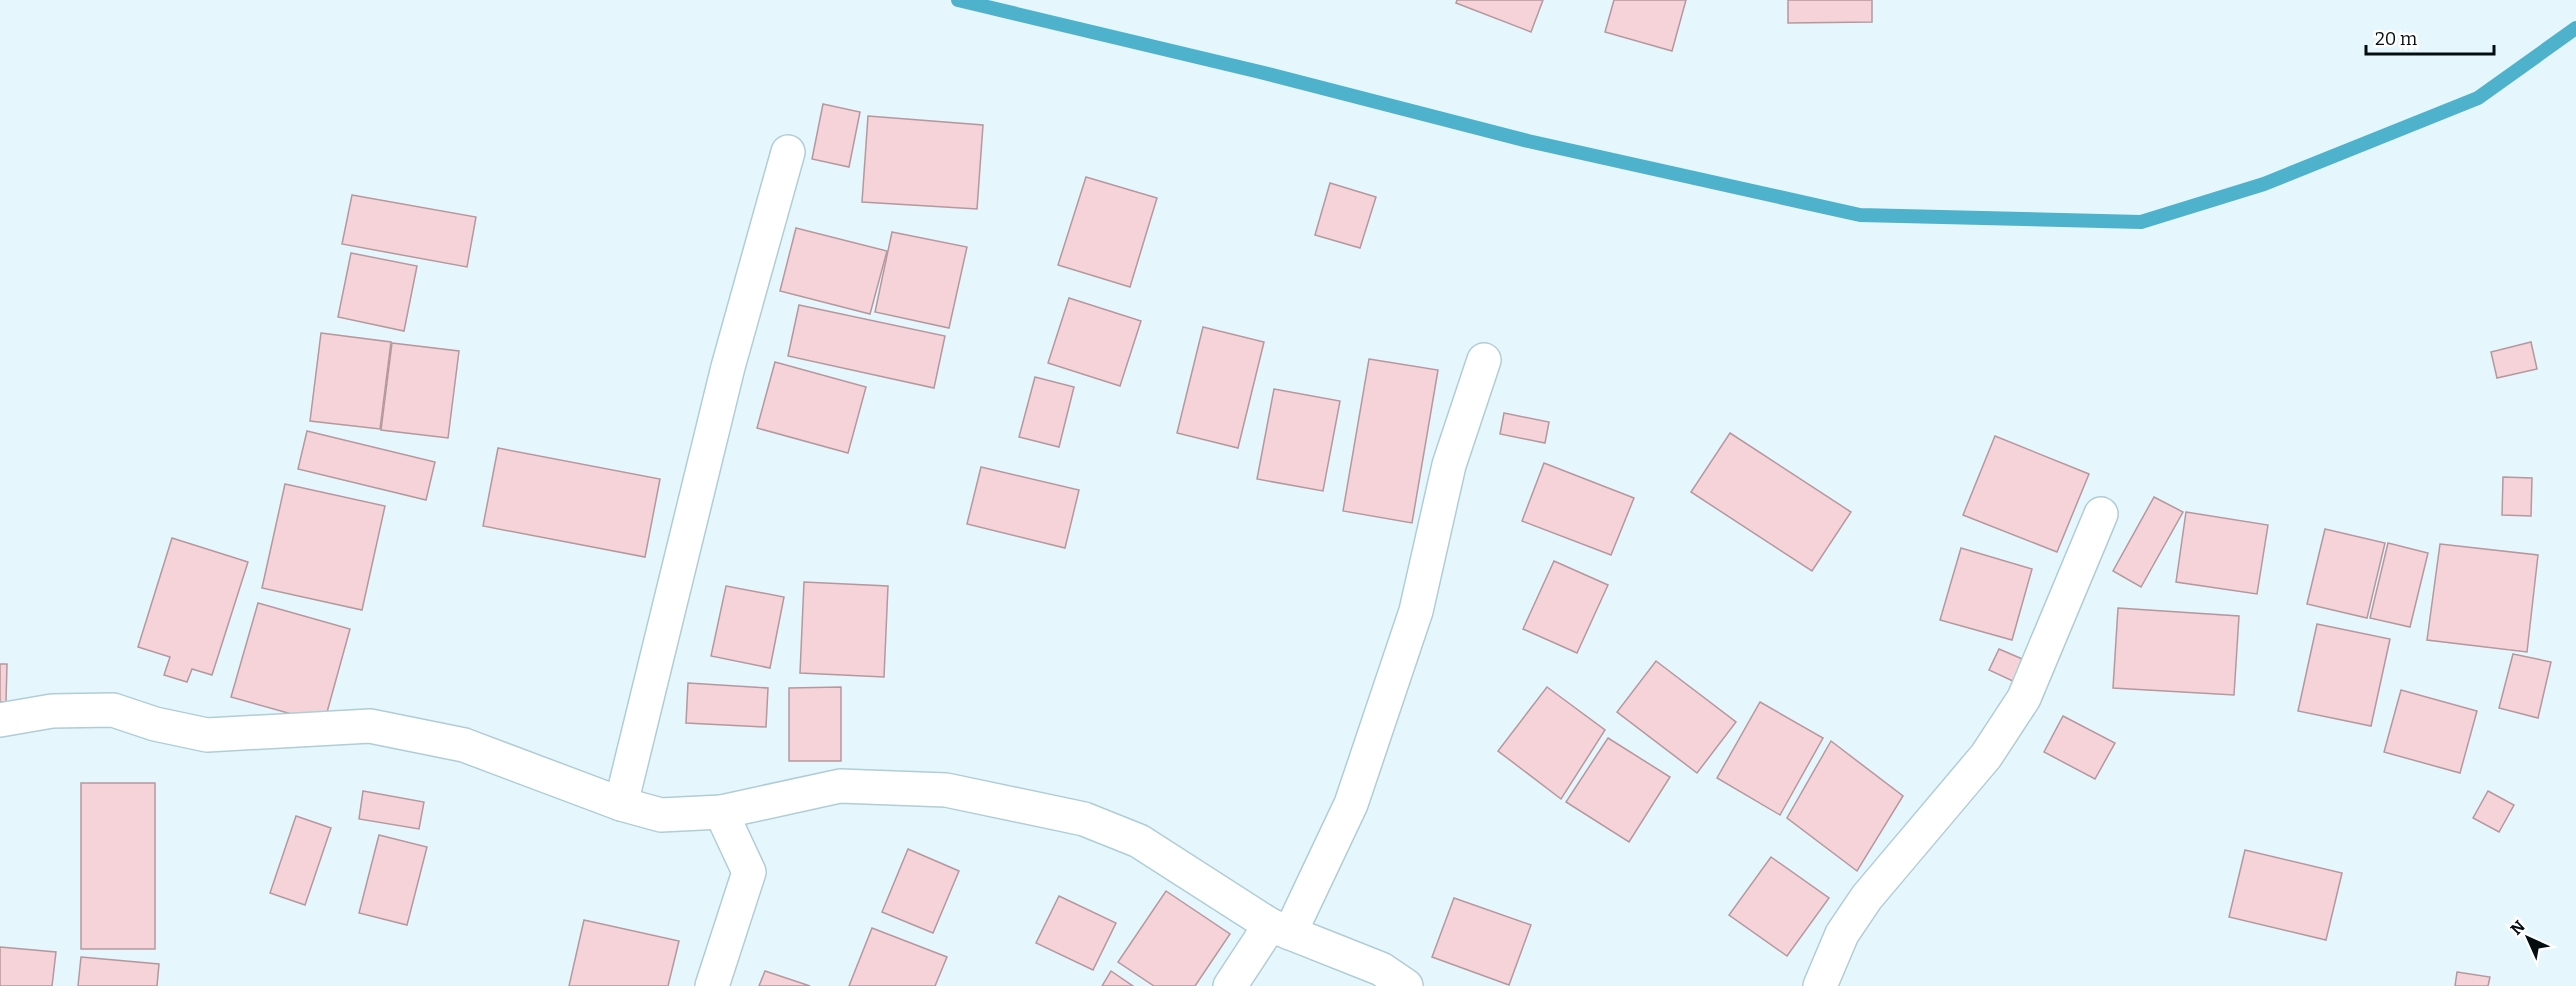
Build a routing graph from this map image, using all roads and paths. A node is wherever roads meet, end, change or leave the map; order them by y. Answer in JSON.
{"nodes":[{"id":1,"x":788,"y":153,"type":"dead end"},
{"id":2,"x":1485,"y":360,"type":"dead end"},
{"id":3,"x":2101,"y":514,"type":"dead end"},
{"id":4,"x":0,"y":720,"type":"edge"},
{"id":5,"x":621,"y":804,"type":"junction"},
{"id":6,"x":721,"y":812,"type":"junction"},
{"id":7,"x":1280,"y":929,"type":"junction"},
{"id":8,"x":712,"y":986,"type":"edge"},
{"id":9,"x":1230,"y":986,"type":"edge"},
{"id":10,"x":1406,"y":986,"type":"edge"},
{"id":11,"x":1820,"y":986,"type":"edge"}],
"edges":[{"from":1,"to":5,"type":"street"},
{"from":2,"to":7,"type":"street"},
{"from":3,"to":11,"type":"street"},
{"from":4,"to":5,"type":"street"},
{"from":5,"to":6,"type":"street"},
{"from":6,"to":7,"type":"street"},
{"from":6,"to":8,"type":"street"},
{"from":7,"to":9,"type":"street"},
{"from":7,"to":10,"type":"street"}]}
